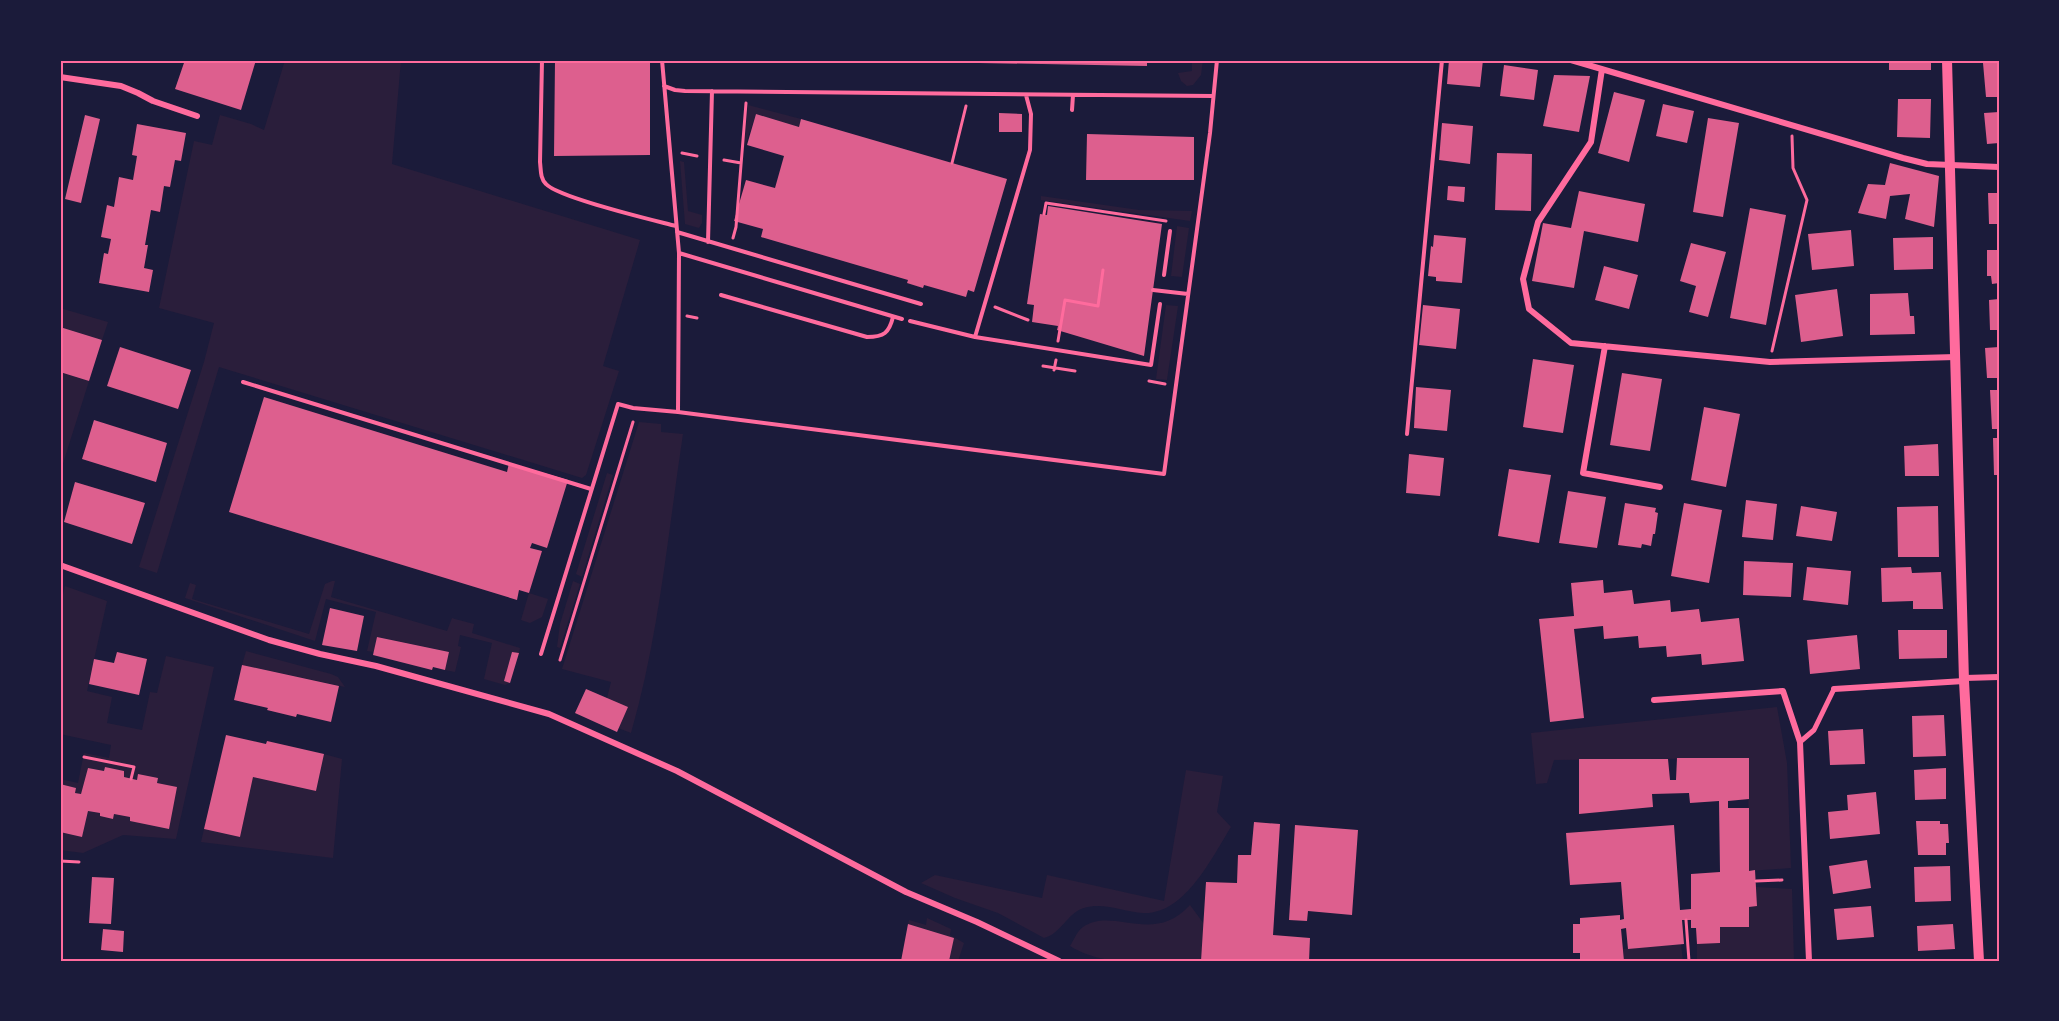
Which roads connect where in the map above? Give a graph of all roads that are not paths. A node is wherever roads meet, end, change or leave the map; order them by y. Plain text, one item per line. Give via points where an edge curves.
1 (542, 60) edge
2 (662, 60) edge
3 (1217, 60) edge
4 (1442, 60) edge
5 (1571, 60) edge
6 (1947, 60) edge
7 (1602, 69) junction
8 (60, 77) edge
9 (664, 85) junction
10 (712, 91) junction
11 (1026, 95) junction
12 (1073, 95) junction
13 (1213, 96) junction
14 (1072, 110) dead end
15 (197, 116) dead end
16 (1950, 165) junction
17 (1999, 167) edge
18 (676, 226) junction
19 (1170, 231) dead end
20 (677, 232) junction
21 (708, 242) junction
22 (679, 253) junction
23 (1164, 275) dead end
24 (1153, 290) dead end
25 (1188, 294) junction
26 (721, 295) dead end
27 (921, 304) dead end
28 (1160, 304) dead end
29 (893, 317) junction
30 (902, 319) dead end
31 (910, 321) dead end
32 (975, 337) junction
33 (1605, 346) junction
34 (1956, 357) junction
35 (243, 382) dead end
36 (678, 412) junction
37 (1407, 434) dead end
38 (1660, 487) dead end
39 (591, 489) junction
40 (60, 565) edge
41 (541, 654) dead end
42 (1999, 677) edge
43 (1964, 680) junction
44 (1834, 689) joint
45 (1654, 700) dead end
46 (1800, 742) junction
47 (1059, 961) edge
48 (1809, 961) edge
49 (1979, 961) edge

1 - 18 lane via 540,162 546,185 592,203
2 - 9 lane
3 - 13 lane
4 - 37 lane
5 - 7 street
6 - 16 street
7 - 16 street via 1860,147 1927,164
7 - 33 street via 1591,142 1538,222 1523,279 1529,309 1572,343
8 - 15 street via 121,86
9 - 10 lane via 675,90
9 - 18 lane
10 - 11 lane
10 - 21 lane
11 - 12 lane
11 - 32 lane via 1031,114 1030,150
12 - 13 lane
12 - 14 lane
13 - 25 lane
16 - 17 street
16 - 34 street
18 - 20 lane
19 - 23 lane
20 - 21 lane
20 - 22 lane
21 - 27 lane
22 - 29 lane
22 - 36 lane
24 - 25 lane
25 - 36 lane via 1164,474
26 - 29 lane via 867,337 883,336
28 - 32 lane via 1151,365
29 - 30 lane
31 - 32 lane
33 - 34 street via 1770,362
33 - 38 street via 1583,472
34 - 43 street
35 - 39 lane
36 - 39 lane via 618,404
39 - 41 lane
40 - 47 street via 269,640 549,714 677,771 906,892
42 - 43 street
43 - 44 street
43 - 49 street
44 - 46 street via 1814,730
45 - 46 street via 1783,691
46 - 48 street

